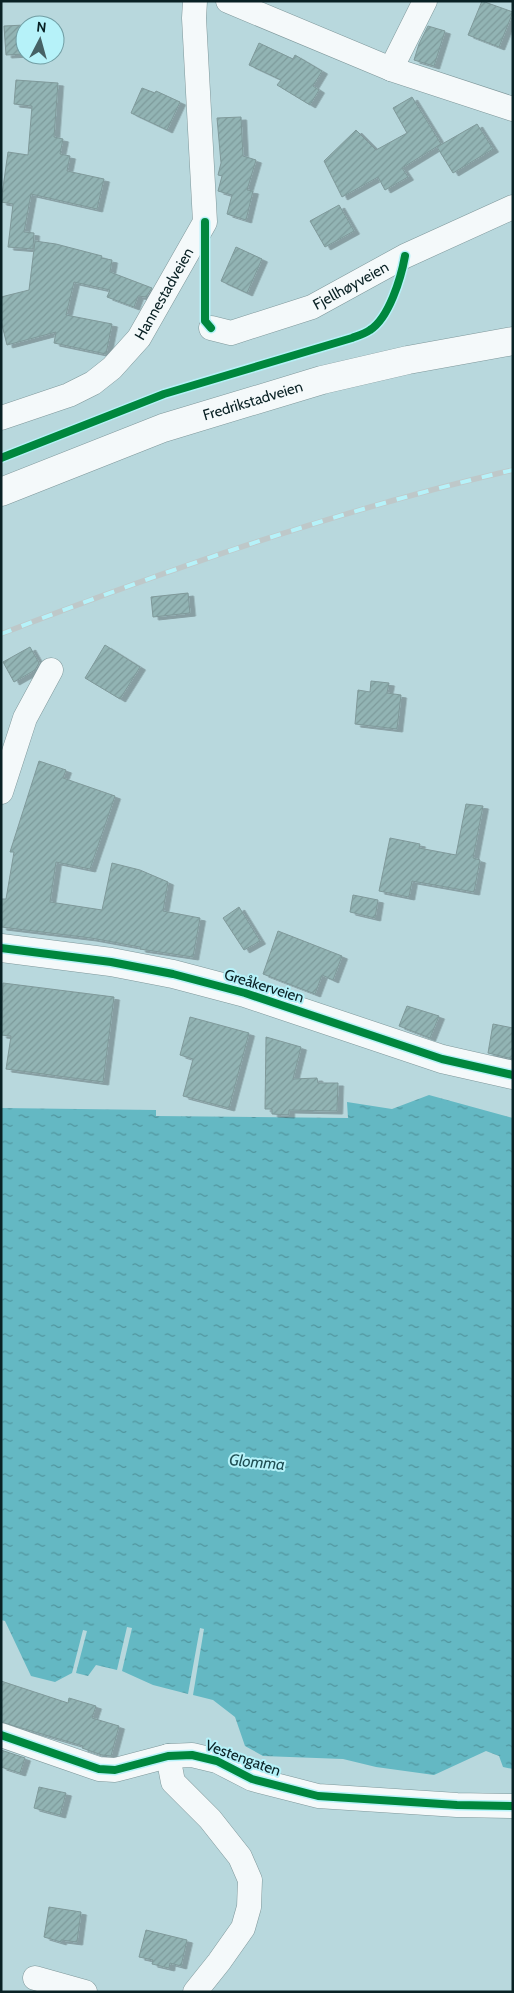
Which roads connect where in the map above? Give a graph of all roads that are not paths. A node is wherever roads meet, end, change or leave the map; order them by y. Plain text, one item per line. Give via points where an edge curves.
1 (195, 1) edge
2 (228, 1) edge
3 (425, 1) edge
4 (391, 69) junction
5 (513, 109) edge
6 (513, 207) edge
7 (211, 328) dead end
8 (513, 341) edge
9 (1, 418) edge
10 (1, 492) edge
11 (51, 670) dead end
12 (1, 792) edge
13 (1, 948) edge
14 (513, 1075) edge
15 (1, 1735) edge
16 (168, 1756) junction
17 (513, 1806) edge
18 (35, 1978) dead end
19 (85, 1992) edge
20 (195, 1992) edge

1 - 9 street, Hannestadveien via 205,222 138,338 112,368 93,384 69,395
2 - 4 street
3 - 4 street
4 - 5 street
6 - 7 street, Fjellhøyveien via 405,256 312,307 231,333
8 - 10 main road, Fredrikstadveien via 322,380 163,428
11 - 12 street via 25,718
13 - 14 main road, Greåkerveien via 112,962 173,974 254,996 442,1059
15 - 16 street, Vestengaten via 99,1769 115,1770
16 - 17 street, Vestengaten via 192,1755 217,1761 252,1779 318,1796
16 - 20 street via 173,1782 216,1826 240,1857 250,1880 249,1906 243,1928
18 - 19 street

